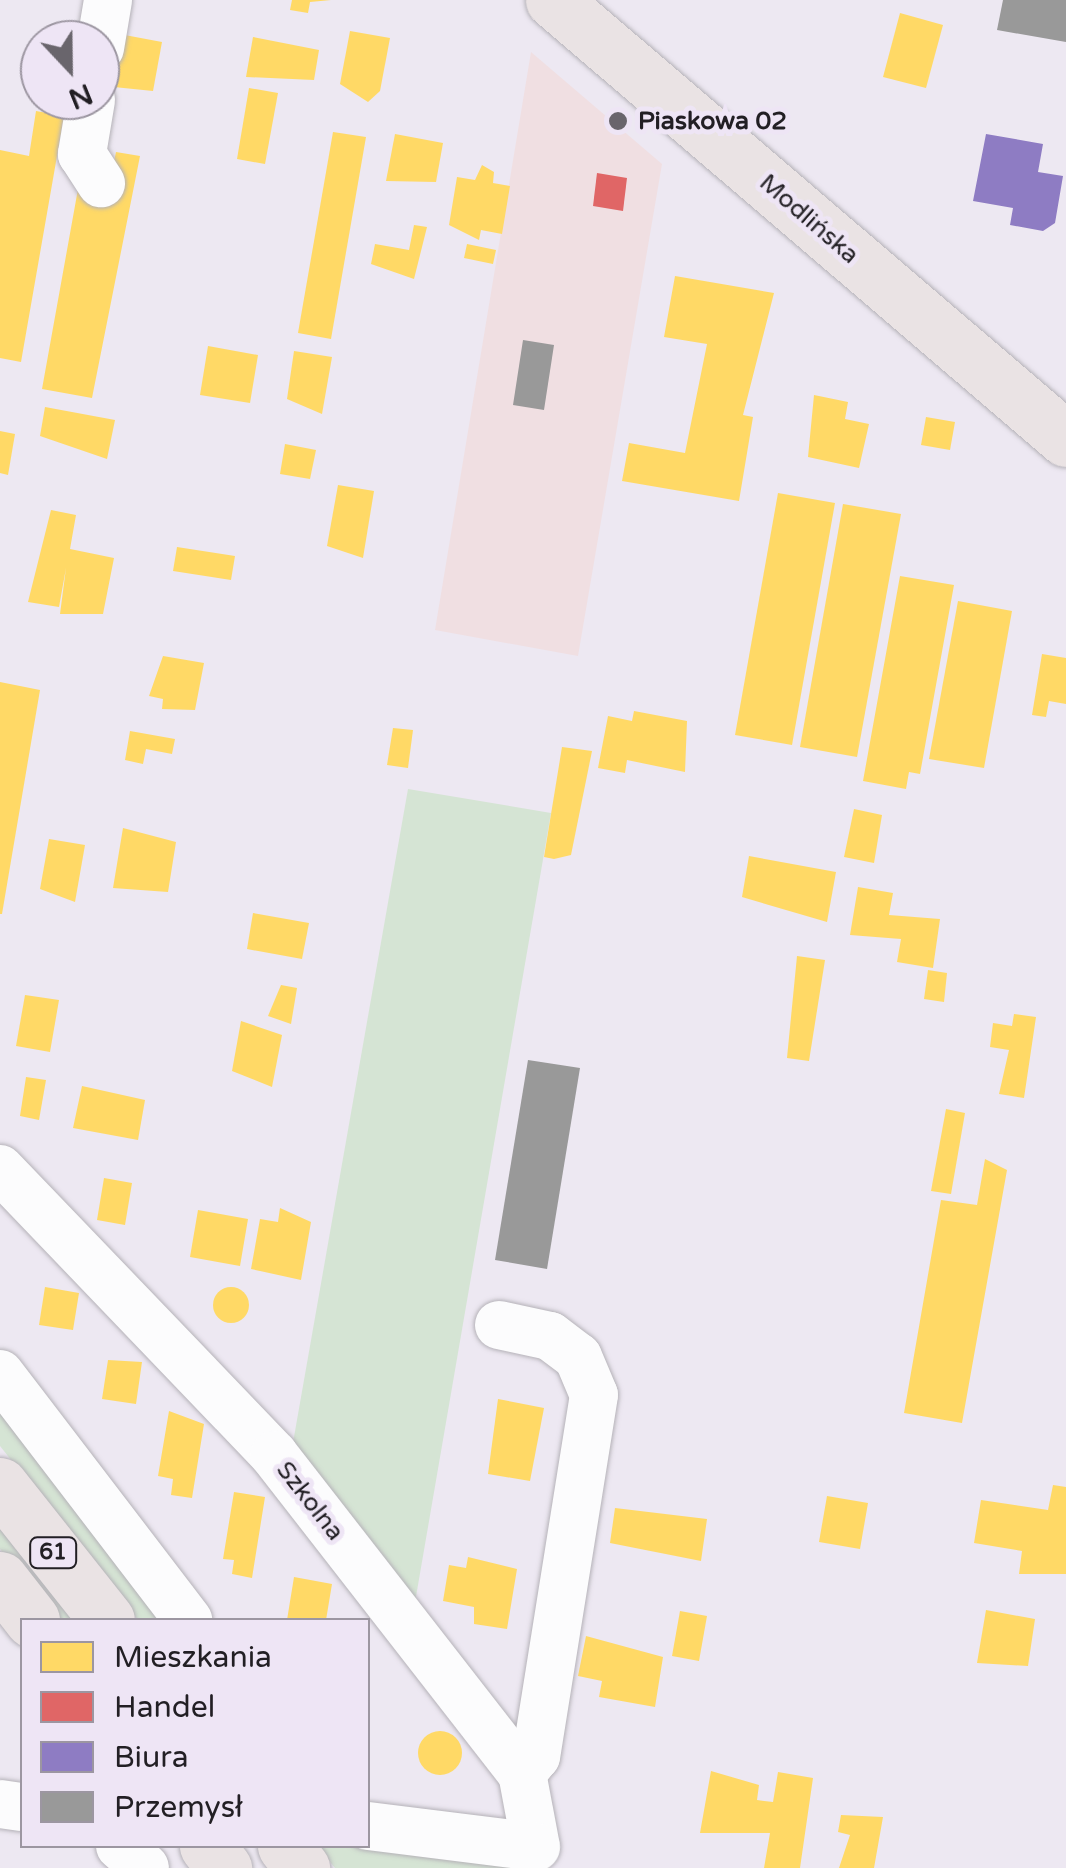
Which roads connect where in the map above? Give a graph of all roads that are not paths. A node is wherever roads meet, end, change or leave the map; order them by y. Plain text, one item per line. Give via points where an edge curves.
1 (553, 0) edge
2 (88, 120) edge
3 (101, 182) dead end
4 (1066, 439) edge
5 (0, 1169) edge
6 (498, 1325) dead end
7 (0, 1374) edge
8 (0, 1485) edge
9 (0, 1579) edge
10 (30, 1618) edge
11 (105, 1618) edge
12 (186, 1618) edge
13 (522, 1773) junction
14 (370, 1826) edge
15 (122, 1848) edge
16 (208, 1848) edge
17 (286, 1848) edge
18 (549, 1858) edge
19 (145, 1868) edge
20 (224, 1868) edge
21 (302, 1868) edge

1 - 4 main road, Modlińska
2 - 3 street via 82,154
5 - 13 street, Szkolna via 274,1455
6 - 13 street via 564,1347 594,1395 536,1756
7 - 12 street
8 - 11 main road, 61
9 - 10 main road, 61
13 - 18 street, Szkolna
14 - 18 street
15 - 19 street
16 - 20 main road
17 - 21 main road

